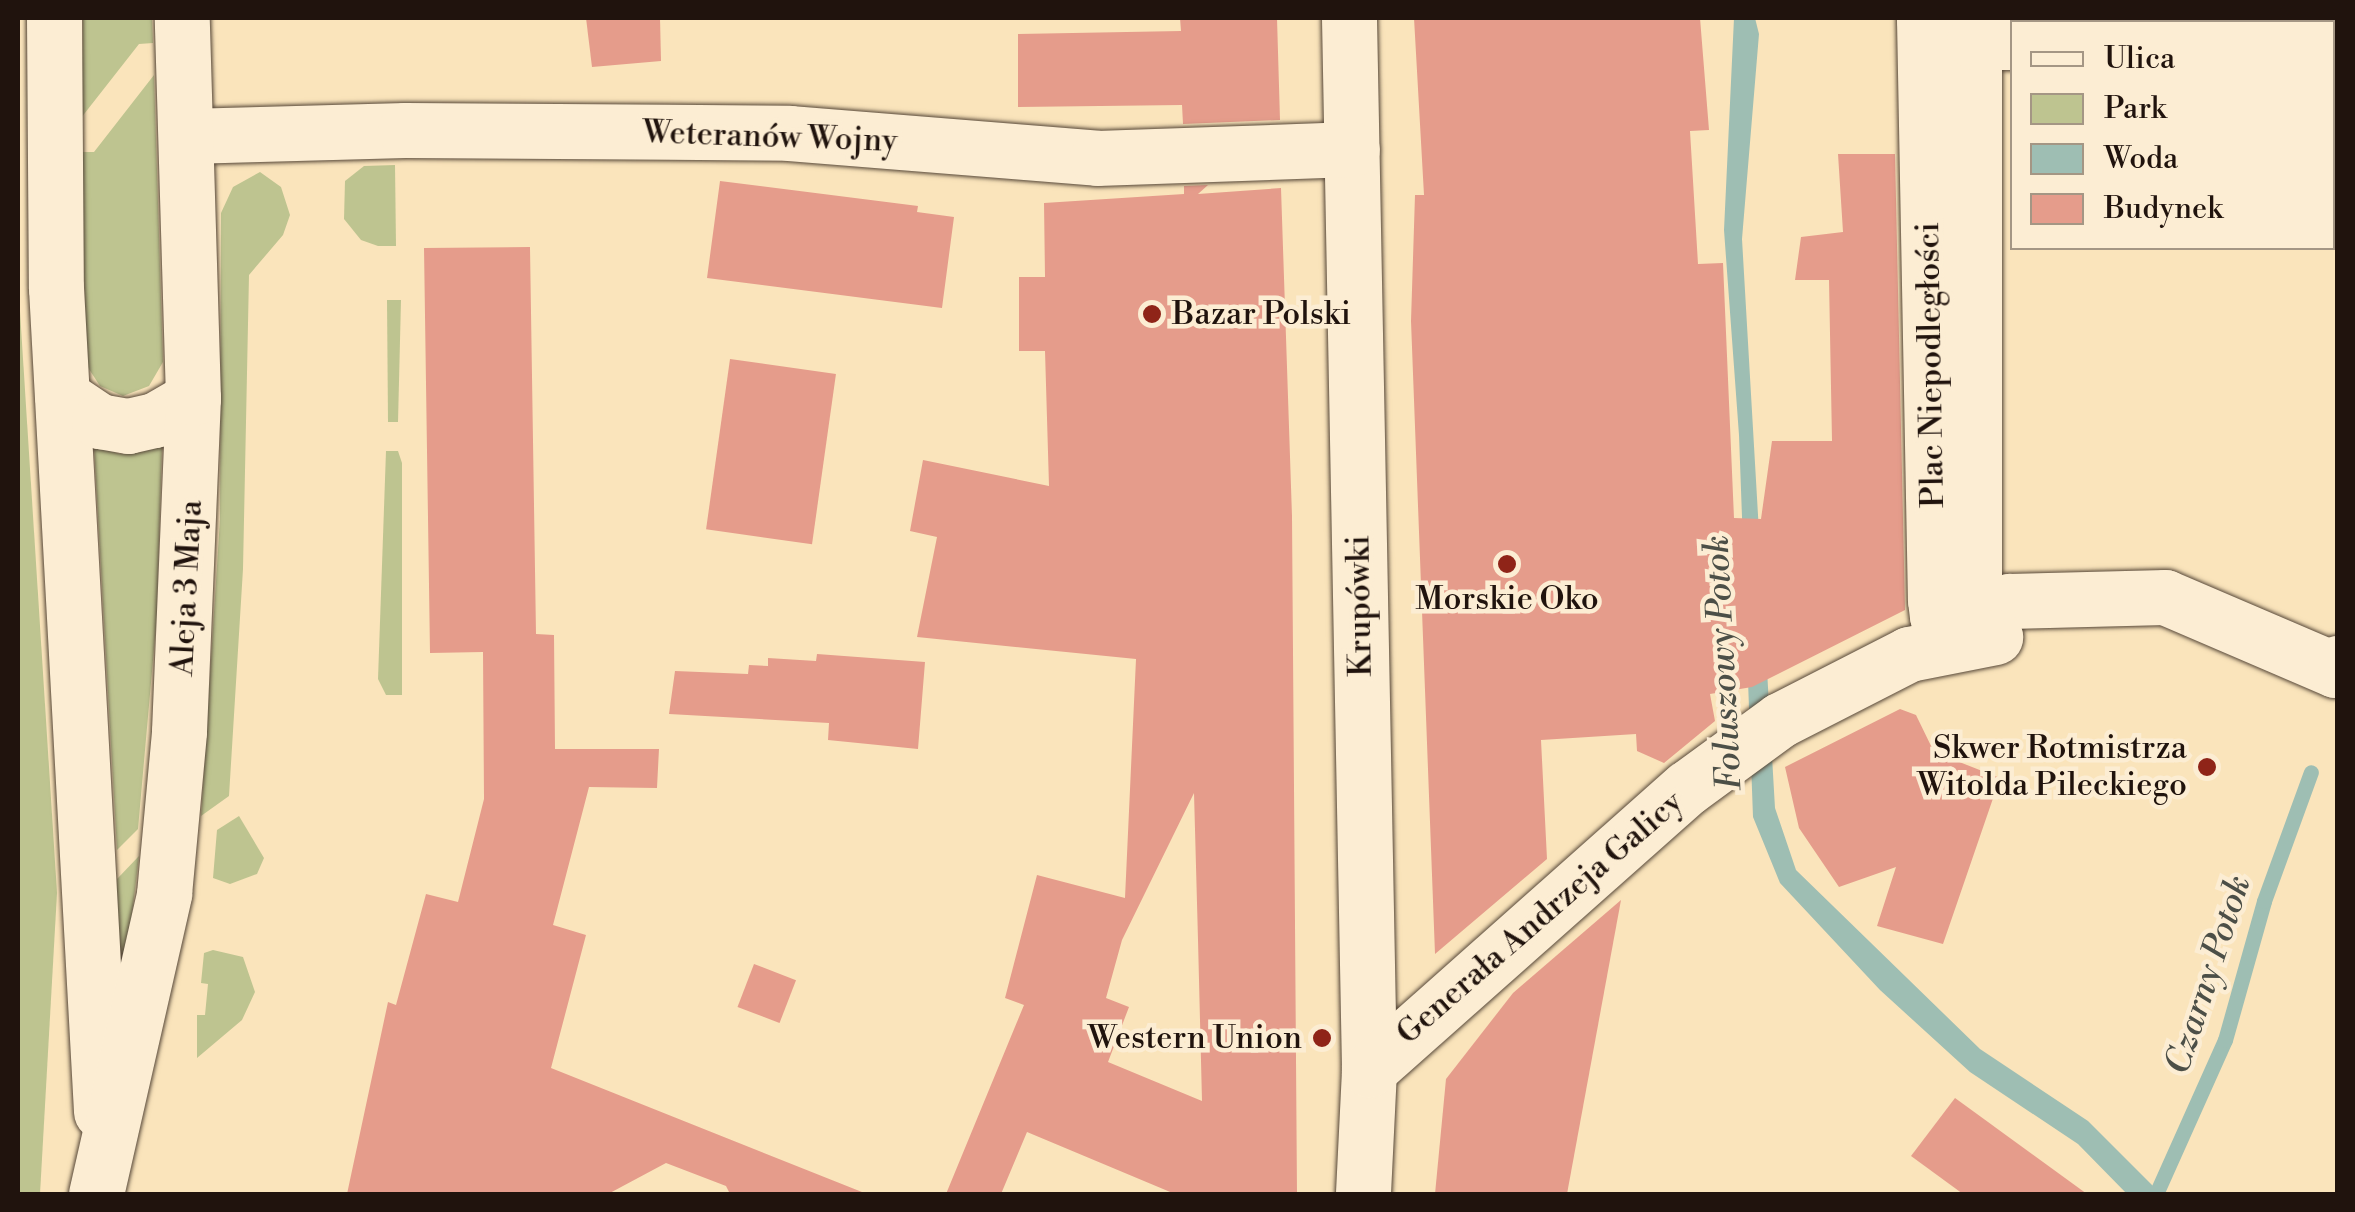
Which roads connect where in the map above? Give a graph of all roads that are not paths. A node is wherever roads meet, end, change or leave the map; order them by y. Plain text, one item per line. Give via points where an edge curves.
1 (54, 18) edge
2 (182, 18) edge
3 (1349, 18) edge
4 (2248, 18) edge
5 (2302, 18) edge
6 (2338, 18) edge
7 (2010, 42) edge
8 (187, 136) junction
9 (1352, 149) junction
10 (62, 396) junction
11 (193, 398) junction
12 (1974, 623) junction
13 (2259, 635) junction
14 (2338, 639) edge
15 (2338, 663) edge
16 (1369, 1070) junction
17 (100, 1172) edge
18 (1363, 1194) edge

1 - 10 street, Aleja 3 Maja
2 - 8 street, Aleja 3 Maja
3 - 9 street, Krupówki
4 - 12 street, Plac Niepodległości via 1924,19 1935,600 1938,616
5 - 6 street
7 - 12 street via 1974,42
8 - 9 street, Weteranów Wojny via 789,133 1097,158
8 - 11 street, Aleja 3 Maja
9 - 16 street, Krupówki
10 - 11 street via 99,420 128,426 155,420
10 - 17 street, Aleja 3 Maja
11 - 17 street, Aleja 3 Maja via 186,623 164,894
12 - 13 street, Generała Andrzeja Galicy
12 - 16 street, Generała Andrzeja Galicy via 1866,672 1731,754
13 - 14 street, Generała Andrzeja Galicy
13 - 15 street via 2335,670
16 - 18 street, Krupówki

